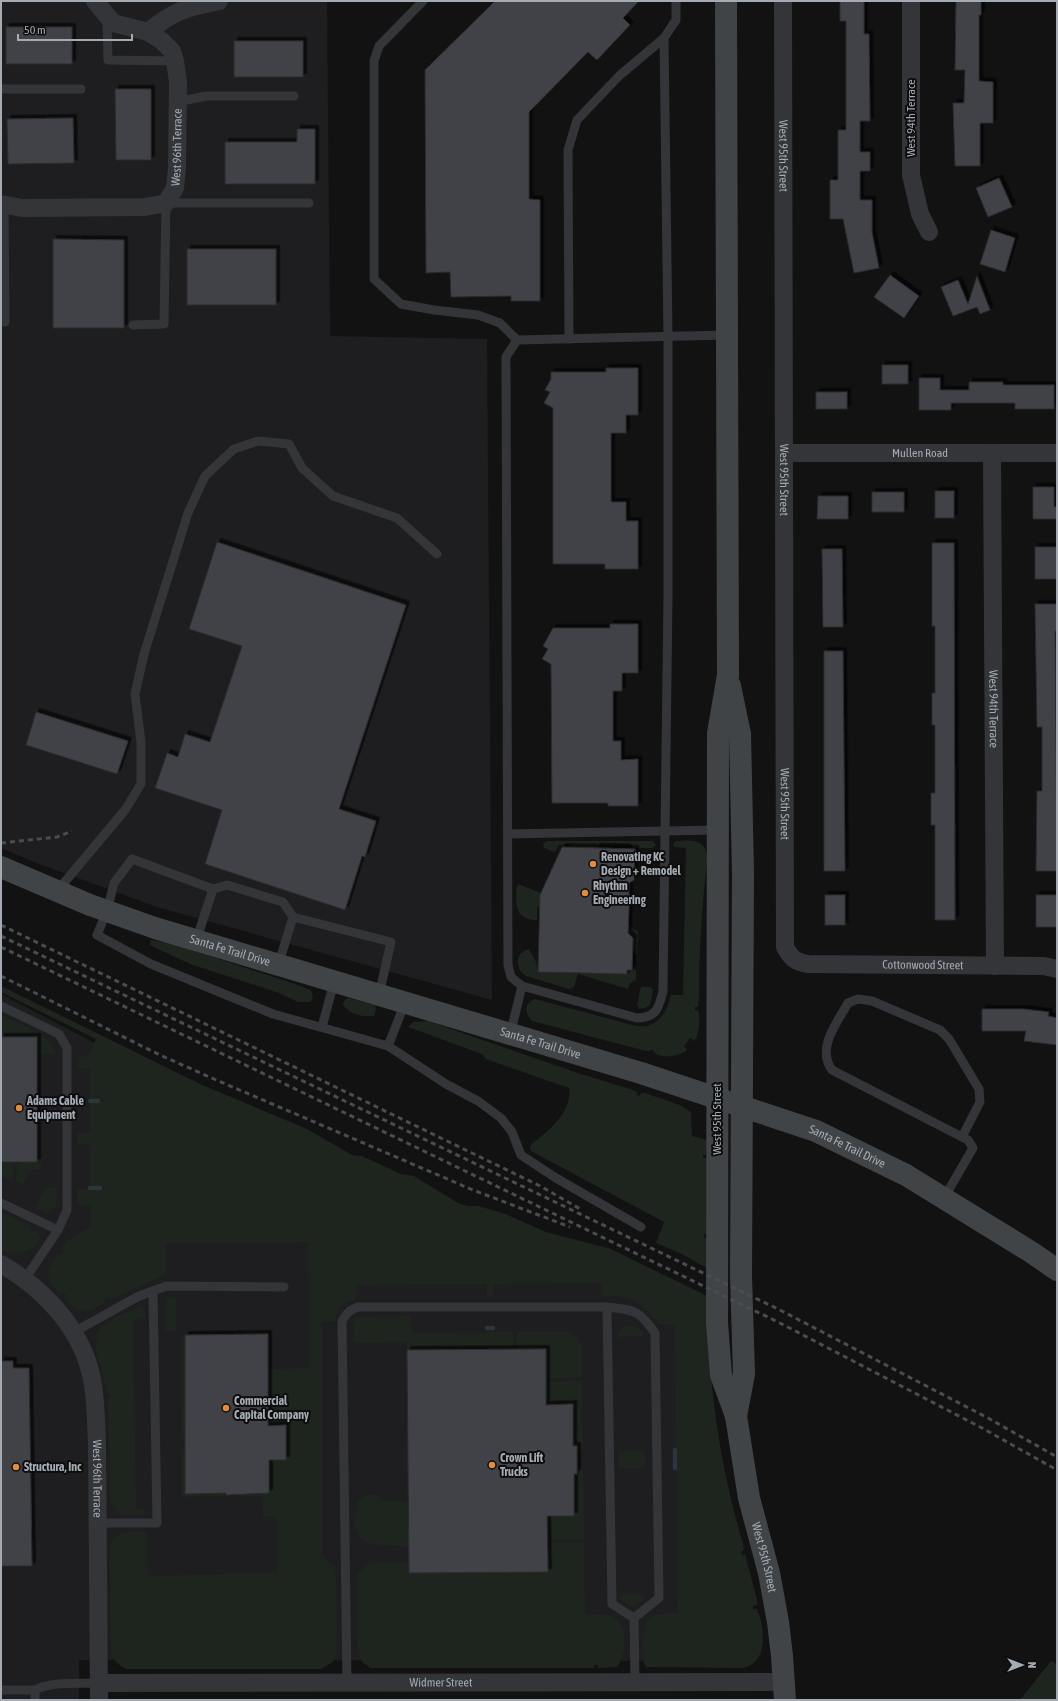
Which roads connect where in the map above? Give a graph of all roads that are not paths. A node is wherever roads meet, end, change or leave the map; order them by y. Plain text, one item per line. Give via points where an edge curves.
1 (95, 1) edge
2 (219, 1) edge
3 (423, 1) edge
4 (676, 1) edge
5 (726, 1) edge
6 (783, 1) edge
7 (911, 1) edge
8 (107, 15) junction
9 (148, 32) junction
10 (664, 38) junction
11 (175, 61) junction
12 (1, 89) edge
13 (81, 89) dead end
14 (294, 96) dead end
15 (177, 102) junction
16 (310, 202) dead end
17 (166, 203) junction
18 (2, 205) edge
19 (929, 232) dead end
20 (5, 322) dead end
21 (133, 325) dead end
22 (727, 335) junction
23 (668, 337) junction
24 (569, 339) junction
25 (517, 340) junction
26 (1057, 452) edge
27 (992, 453) junction
28 (784, 454) junction
29 (437, 554) dead end
30 (728, 675) junction
31 (716, 830) junction
32 (665, 832) junction
33 (508, 834) junction
34 (1, 866) edge
35 (213, 889) junction
36 (57, 892) junction
37 (107, 911) junction
38 (293, 916) junction
39 (196, 941) junction
40 (791, 957) joint
41 (278, 966) junction
42 (995, 966) junction
43 (1057, 969) edge
44 (334, 982) junction
45 (522, 986) junction
46 (379, 995) junction
47 (406, 1002) junction
48 (1, 1006) edge
49 (322, 1027) junction
50 (510, 1035) junction
51 (388, 1046) junction
52 (718, 1099) junction
53 (742, 1108) junction
54 (962, 1137) junction
55 (944, 1198) junction
56 (1, 1203) edge
57 (641, 1227) dead end
58 (58, 1230) junction
59 (1, 1264) edge
60 (1057, 1270) edge
61 (25, 1279) junction
62 (284, 1287) dead end
63 (153, 1291) junction
64 (607, 1307) junction
65 (74, 1332) junction
66 (736, 1416) junction
67 (97, 1523) junction
68 (634, 1618) junction
69 (635, 1681) junction
70 (347, 1683) junction
71 (1, 1690) edge
72 (35, 1690) junction
73 (784, 1691) edge
74 (99, 1692) edge
75 (35, 1700) edge

1 - 8 street, West 96th Terrace
2 - 9 street via 182,9 166,17
3 - 25 lane via 378,46 374,61 374,279 401,304 478,315 500,323
4 - 10 lane via 676,20
5 - 22 main road, West 95th Street
6 - 28 street, West 95th Street
7 - 19 street, West 94th Terrace via 911,175 920,214
8 - 9 street, West 96th Terrace via 114,23
8 - 11 lane via 108,60
9 - 11 street, West 96th Terrace via 172,51
10 - 23 lane
10 - 24 lane via 619,76 577,120 568,150
11 - 15 street, West 96th Terrace
12 - 13 lane
14 - 15 lane via 206,96
15 - 17 street, West 96th Terrace via 175,188
16 - 17 lane
17 - 18 street, West 96th Terrace via 146,208 22,208
17 - 21 lane via 164,324
18 - 20 lane
22 - 23 lane
22 - 30 main road, West 95th Street
23 - 24 lane
23 - 32 lane
24 - 25 lane
25 - 33 lane via 506,357
26 - 27 street, Mullen Road
27 - 28 street, Mullen Road
27 - 42 street, West 94th Terrace
28 - 40 street, West 95th Street via 784,931 785,947
29 - 36 lane via 396,518 333,496 302,468 289,444 258,441 234,449 205,476 188,513 144,654 134,694 141,742 141,784 125,810
30 - 31 main road, West 95th Street via 718,733
30 - 53 main road, West 95th Street via 740,734 743,873
31 - 32 lane
31 - 52 main road, West 95th Street
32 - 33 lane
32 - 45 lane via 663,991 657,1009 652,1015 637,1018
33 - 45 lane via 508,965 511,977
34 - 36 main road, Santa Fe Trail Drive
35 - 37 lane via 132,859 114,883
35 - 38 lane via 228,885 283,902
35 - 39 lane
36 - 37 main road, Santa Fe Trail Drive
37 - 39 main road, Santa Fe Trail Drive
37 - 49 lane via 98,935 150,964 273,1014
38 - 41 lane
38 - 46 lane via 391,942
39 - 41 main road, Santa Fe Trail Drive
40 - 42 street, Cottonwood Street via 797,962 808,964
41 - 44 main road, Santa Fe Trail Drive
42 - 43 street, Cottonwood Street via 1044,966
44 - 46 main road, Santa Fe Trail Drive
44 - 49 lane
45 - 50 lane
46 - 47 main road, Santa Fe Trail Drive
47 - 50 main road, Santa Fe Trail Drive
47 - 51 lane
48 - 58 lane via 59,1034 67,1048 67,1210
49 - 51 lane
50 - 52 main road, Santa Fe Trail Drive via 641,1073
51 - 57 lane via 501,1118 512,1132 521,1155
52 - 53 main road, Santa Fe Trail Drive
52 - 66 main road, West 95th Street via 717,1323 721,1375
53 - 55 main road, Santa Fe Trail Drive via 762,1112 816,1131 889,1166
53 - 66 main road, West 95th Street via 741,1276 744,1374
54 - 54 lane via 832,1070 827,1063 828,1038 848,1003 858,999 872,1001 940,1030 949,1039 979,1089 980,1102
54 - 55 lane via 968,1140 973,1148
55 - 60 main road, Santa Fe Trail Drive
56 - 58 lane
58 - 61 lane
59 - 61 street, West 96th Terrace
61 - 65 street, West 96th Terrace via 48,1300
62 - 63 lane via 166,1286
63 - 65 lane via 137,1297
63 - 67 lane via 157,1522
64 - 68 lane via 612,1604
64 - 68 lane via 628,1309 643,1317 655,1333 658,1598
64 - 70 lane via 358,1307 346,1313 342,1321
65 - 67 street, West 96th Terrace via 90,1371 94,1391
66 - 73 main road, West 95th Street via 749,1498 769,1573 778,1622
67 - 74 street, West 96th Terrace
68 - 69 lane
69 - 70 street, Widmer Street
69 - 73 street, Widmer Street
70 - 74 street, Widmer Street
71 - 72 lane
72 - 74 lane via 51,1685
72 - 75 lane

